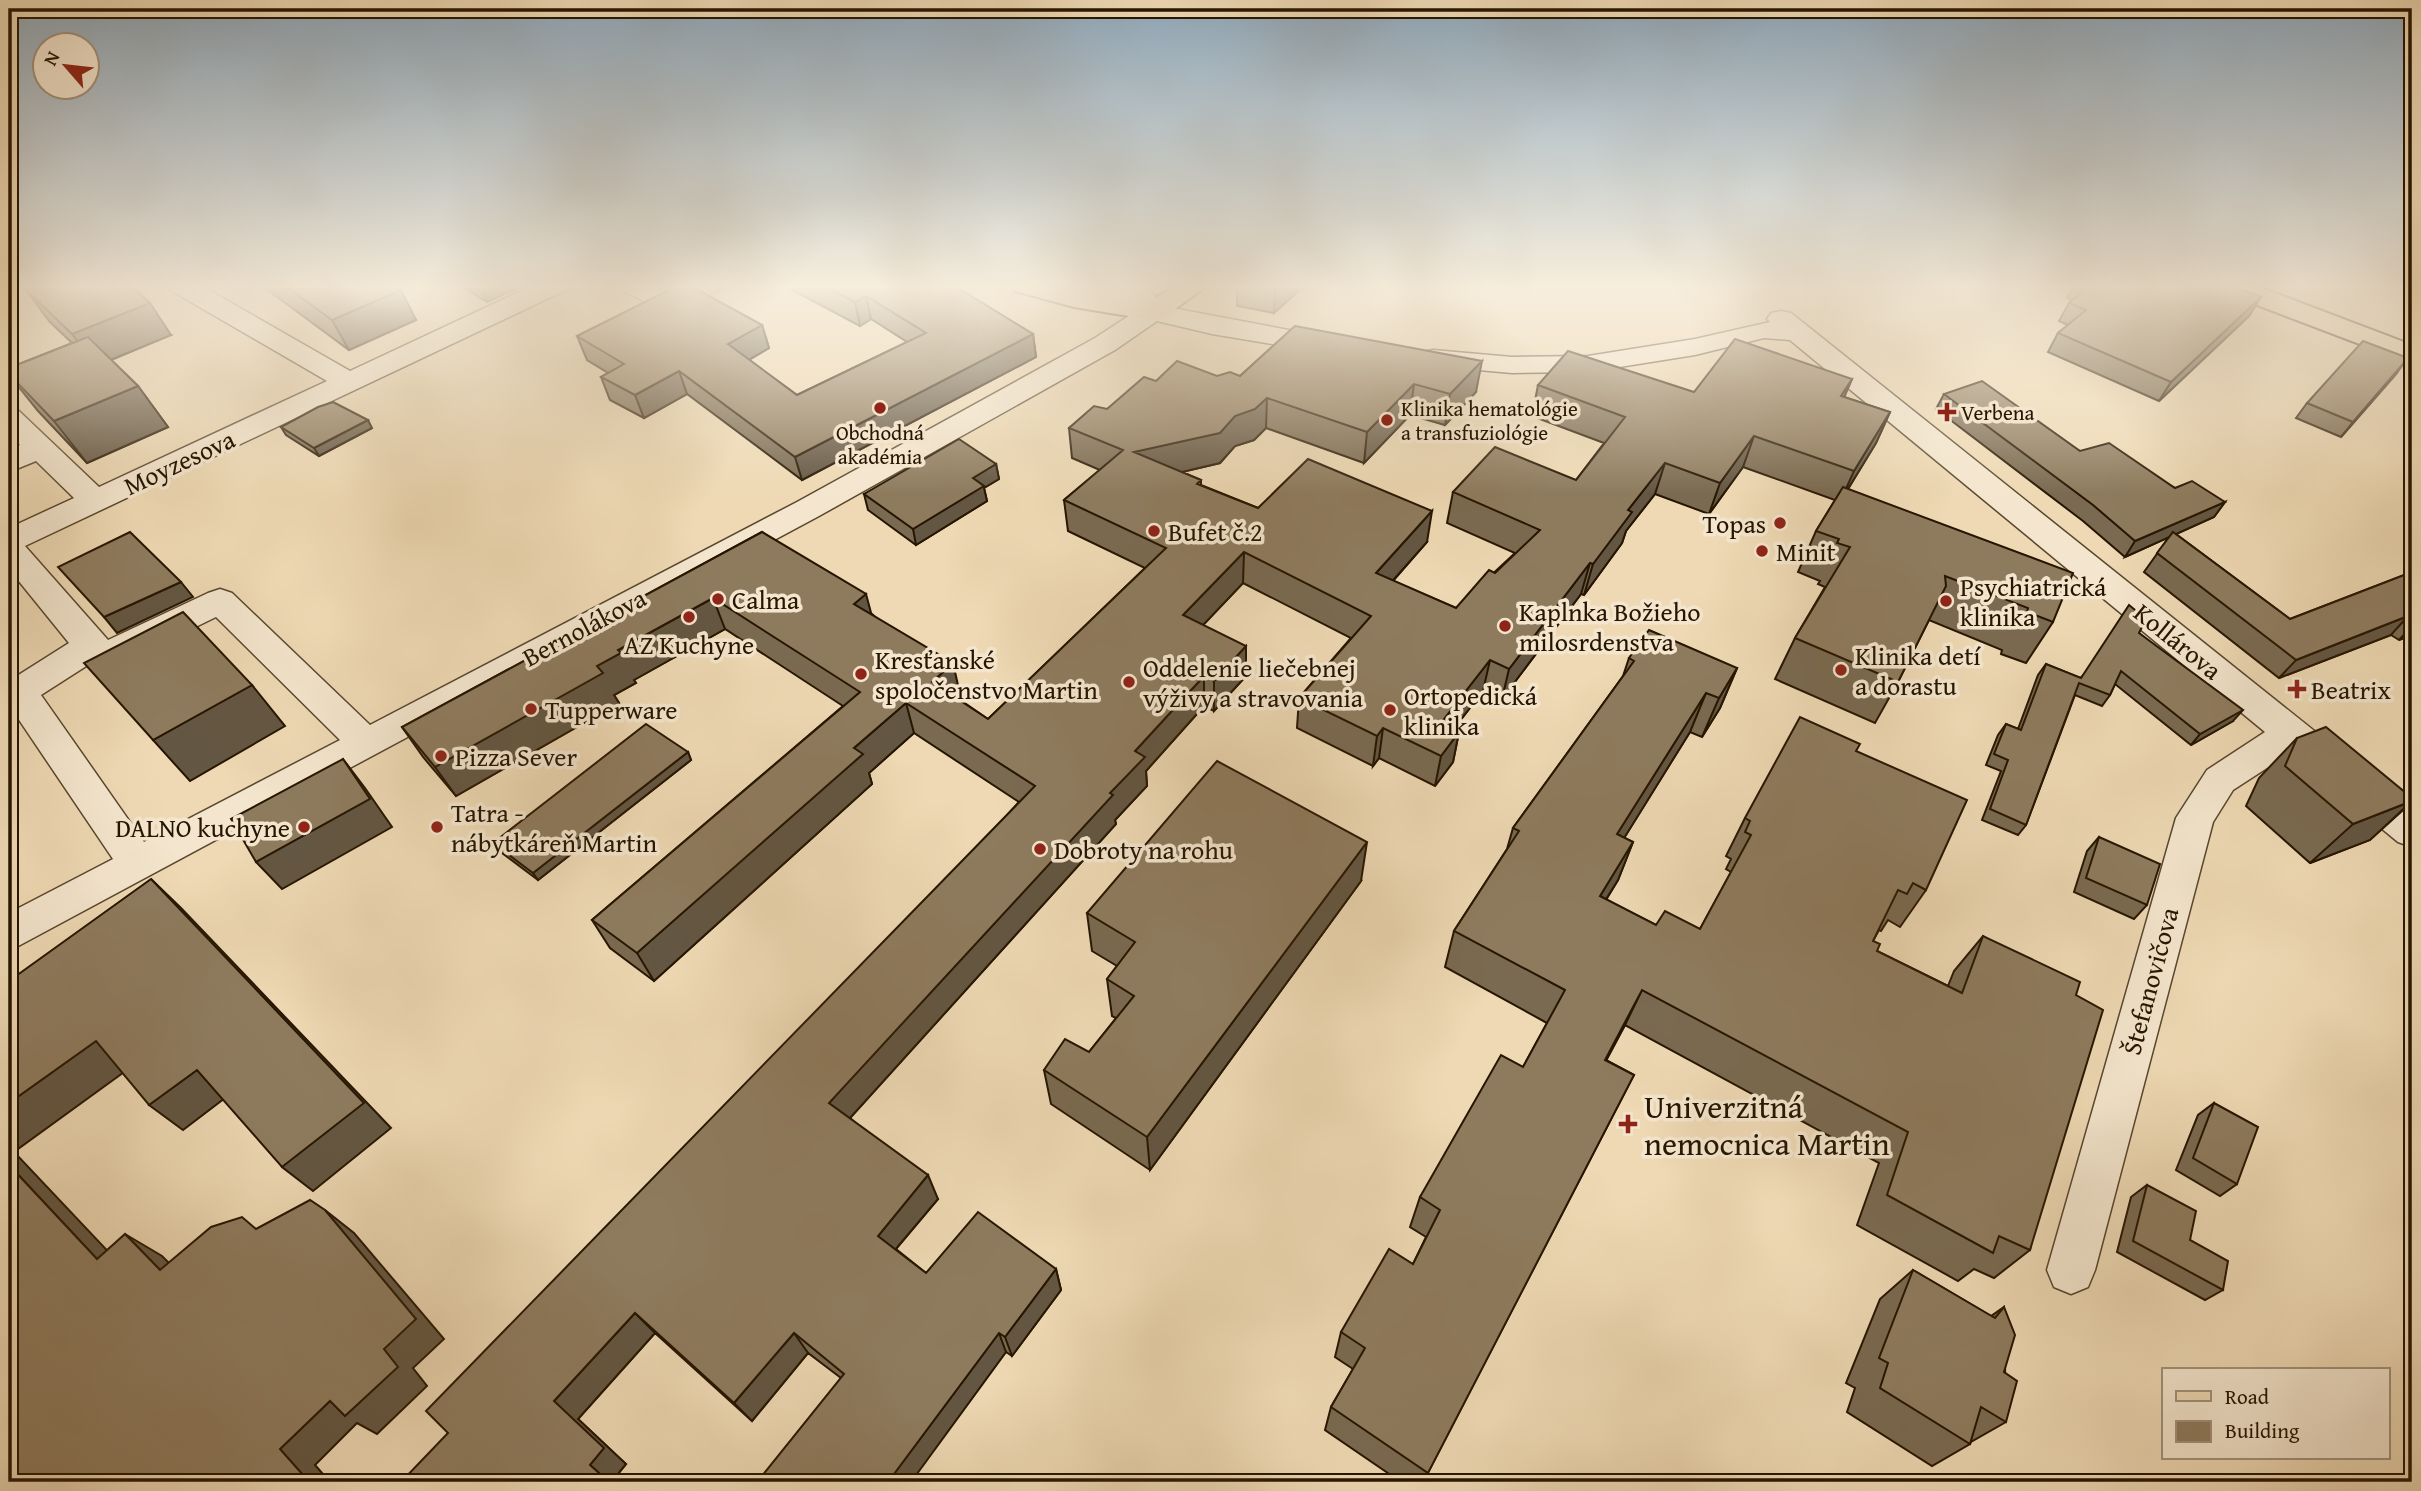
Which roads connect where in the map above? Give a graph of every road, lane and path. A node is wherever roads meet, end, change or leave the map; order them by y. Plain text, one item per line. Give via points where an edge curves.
1 (302, 355) edge
2 (407, 355) edge
3 (1086, 355) edge
4 (1411, 355) edge
5 (1647, 355) edge
6 (1825, 355) edge
7 (349, 382) junction
8 (9, 417) edge
9 (1920, 429) joint
10 (41, 447) junction
11 (9, 461) edge
12 (95, 501) junction
13 (9, 541) edge
14 (9, 548) edge
15 (91, 646) junction
16 (2291, 734) junction
17 (365, 742) junction
18 (2412, 831) edge
19 (137, 863) junction
20 (9, 933) edge
21 (2071, 1270) dead end

1 - 7 street
2 - 7 street, Moyzesova
3 - 17 street, Bernolákova via 820,503
4 - 5 street, Kollárova via 1512,365 1588,364
6 - 9 street, Kollárova
7 - 12 street, Moyzesova
8 - 10 street
9 - 16 street, Kollárova
10 - 11 street
10 - 12 street
12 - 13 street, Moyzesova
14 - 15 street
15 - 17 street via 106,656 220,601
15 - 19 street via 19,692
16 - 18 street, Kollárova
16 - 21 street, Štefanovičova via 2220,780 2195,818
17 - 19 street, Bernolákova
19 - 20 street, Bernolákova

